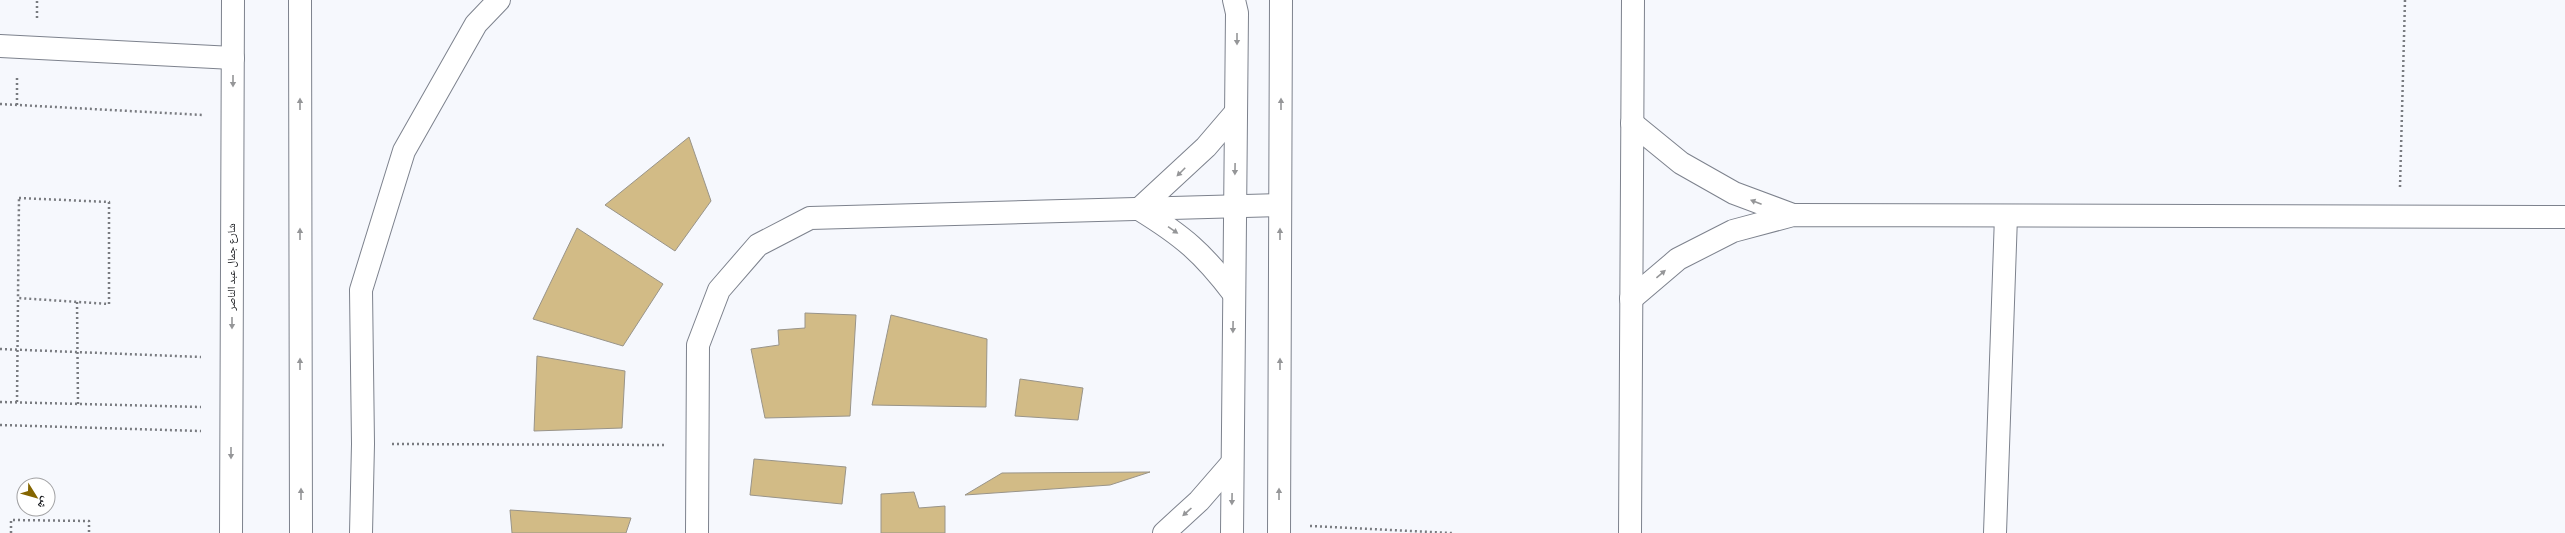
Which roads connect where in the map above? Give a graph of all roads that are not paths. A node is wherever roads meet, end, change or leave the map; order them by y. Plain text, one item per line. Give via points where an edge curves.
1 (233, 0) edge
2 (300, 0) edge
3 (499, 0) edge
4 (1234, 0) edge
5 (1281, 0) edge
6 (1633, 0) edge
7 (0, 46) edge
8 (233, 58) junction
9 (1236, 112) junction
10 (1632, 123) junction
11 (1280, 205) junction
12 (1235, 206) junction
13 (1139, 209) junction
14 (1793, 215) junction
15 (2006, 216) junction
16 (2565, 217) edge
17 (1234, 294) junction
18 (1631, 299) junction
19 (1232, 463) junction
20 (1279, 529) edge
21 (231, 533) edge
22 (301, 533) edge
23 (361, 533) edge
24 (697, 533) edge
25 (1164, 533) edge
26 (1232, 533) edge
27 (1630, 533) edge
28 (1994, 533) edge

1 - 8 street, شارع جمال عبد الناصر
22 -> 2 street
3 - 23 street via 476,24 404,151 361,290
4 -> 9 street via 1237,13
11 -> 5 street
6 - 10 street
7 - 8 street
8 -> 21 street, شارع جمال عبد الناصر
9 -> 12 street
9 -> 13 street via 1206,147
14 -> 10 street via 1734,193 1680,162
10 - 18 street
11 - 12 street
20 -> 11 street
12 - 13 street
12 - 17 street
13 -> 17 street via 1176,231 1202,255
13 - 24 street via 810,218 758,245 719,290 698,345
14 - 15 street
18 -> 14 street via 1678,259 1726,234
15 - 16 street
15 - 28 street
17 -> 19 street
18 - 27 street
19 -> 25 street via 1199,501
19 -> 26 street

